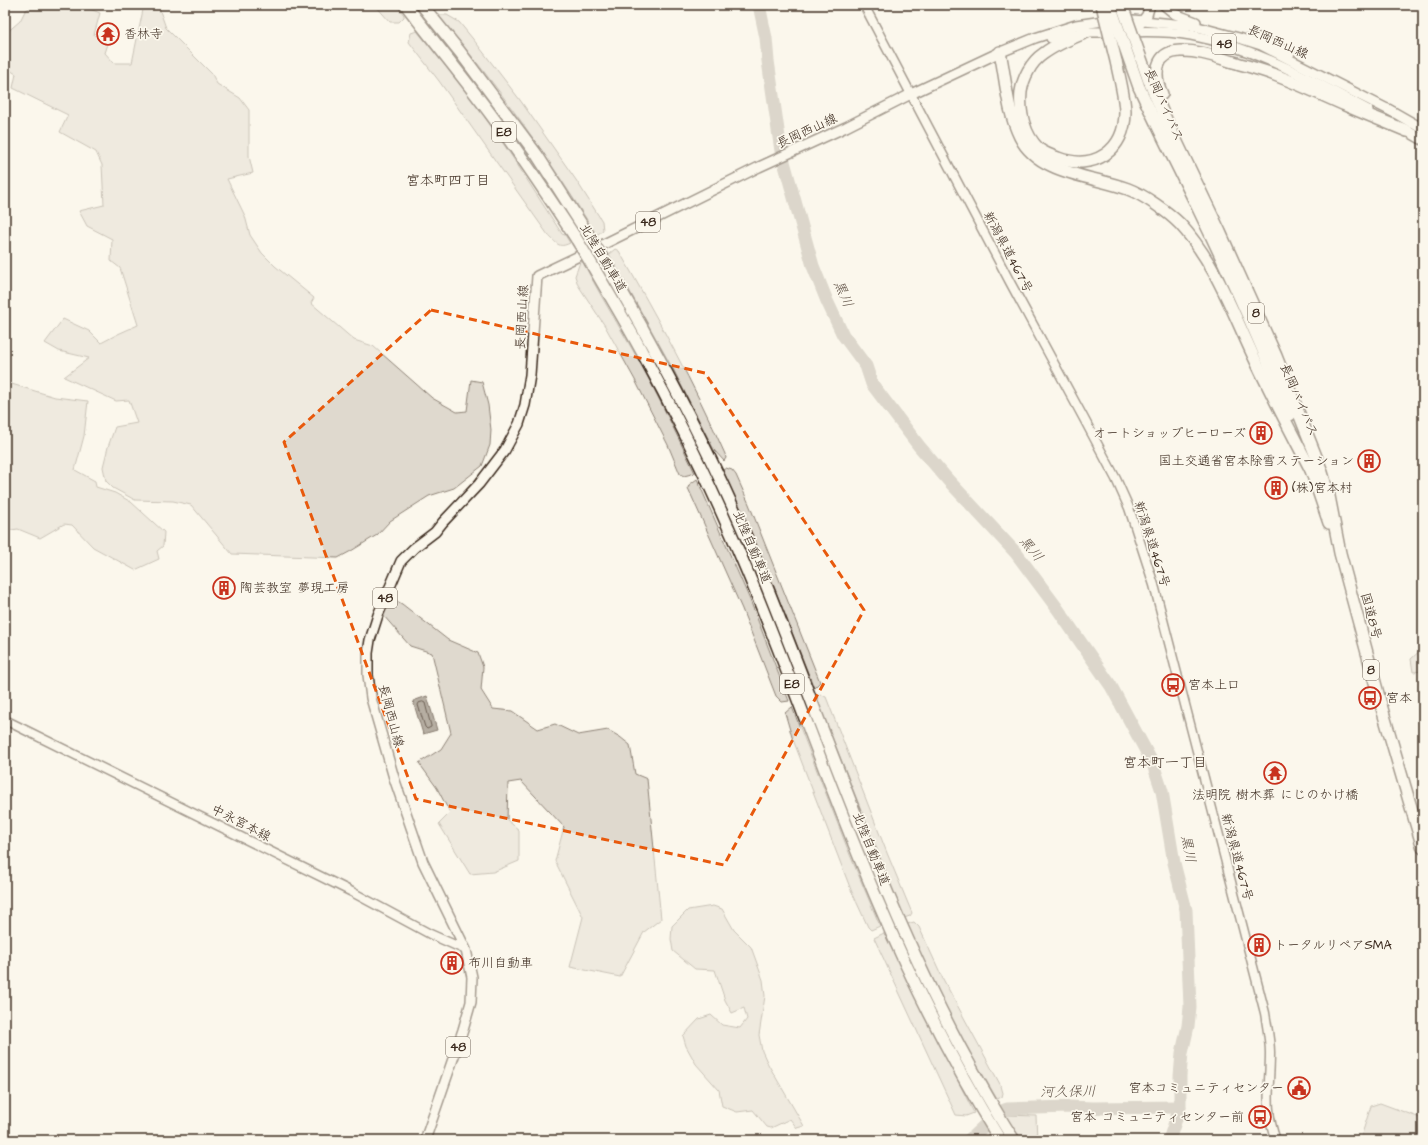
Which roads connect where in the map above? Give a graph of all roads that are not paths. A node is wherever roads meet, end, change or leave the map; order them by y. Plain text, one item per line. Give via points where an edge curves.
1 (422, 5) edge
2 (864, 5) edge
3 (1102, 5) edge
4 (1110, 5) edge
5 (1122, 5) edge
6 (1150, 5) edge
7 (1164, 5) edge
8 (407, 7) edge
9 (1143, 21) junction
10 (1087, 32) junction
11 (1121, 32) junction
12 (1003, 51) junction
13 (1144, 84) junction
14 (911, 94) junction
15 (1394, 112) junction
16 (1423, 129) edge
17 (1407, 131) junction
18 (1423, 140) edge
19 (1268, 342) junction
20 (1313, 474) junction
21 (1340, 553) junction
22 (5, 720) edge
23 (1423, 848) edge
24 (466, 950) junction
25 (986, 1108) junction
26 (424, 1140) edge
27 (1000, 1140) edge
28 (1014, 1140) edge
29 (1276, 1140) edge

1 - 25 highway, 北陸自動車道 / E8, bridge via 537,155 603,259 664,367 725,490 764,580 904,932
2 - 14 main road, 新潟県道467号
3 - 10 highway, bridge via 1116,61 1125,113 1115,146 1101,158 1082,163 1067,161 1039,148 1026,129 1021,112 1021,94 1025,78 1033,63 1042,54
4 - 13 highway, 長岡バイパス / 8, bridge
5 - 13 highway, 長岡バイパス / 8, bridge
6 - 9 main road
7 - 15 main road, 48 via 1183,18 1238,31 1273,44
8 - 25 highway, 北陸自動車道 / E8, bridge via 501,128 548,195 592,263 653,372 716,499 878,903 927,1011
9 - 11 main road
9 - 12 main road, 長岡西山線 / 48 via 1103,21 1076,25
9 - 15 main road, 長岡西山線 / 48 via 1194,26 1261,45
10 - 11 main road, 48
10 - 12 main road, 48 via 1040,40
11 - 17 main road, 48 via 1152,31 1191,35 1248,51 1331,90
12 - 14 main road, 長岡西山線 / 48
12 - 20 highway via 1008,99 1014,122 1020,138 1033,154 1050,166 1130,189 1166,211 1180,224 1200,250 1226,295 1265,380
13 - 19 highway, 長岡バイパス / 8 via 1162,111 1220,232
13 - 20 highway, 長岡バイパス / 8 via 1152,116 1250,322
14 - 24 main road, 長岡西山線 / 48 via 537,276 529,388 513,436 492,468 468,496 435,532 401,561 378,615 368,653 369,686 375,715 422,862
14 - 29 main road, 新潟県道467号 via 1116,479 1131,515 1154,584 1265,1013 1270,1052 1268,1111
15 - 16 main road, 48
17 - 18 main road, 48
17 - 19 highway via 1274,75 1204,54 1180,51 1166,55 1159,62 1156,72 1160,90 1223,221 1258,306
19 - 21 highway, 長岡バイパス / 8 via 1292,394 1321,469
20 - 21 highway, 長岡バイパス / 8
21 - 23 highway, 国道8号 / 8 via 1393,750
22 - 24 main road, 中永宮本線
24 - 26 main road, 長岡西山線 / 48 via 472,977 470,1002 463,1030
25 - 27 highway, 北陸自動車道 / E8
25 - 28 highway, 北陸自動車道 / E8

